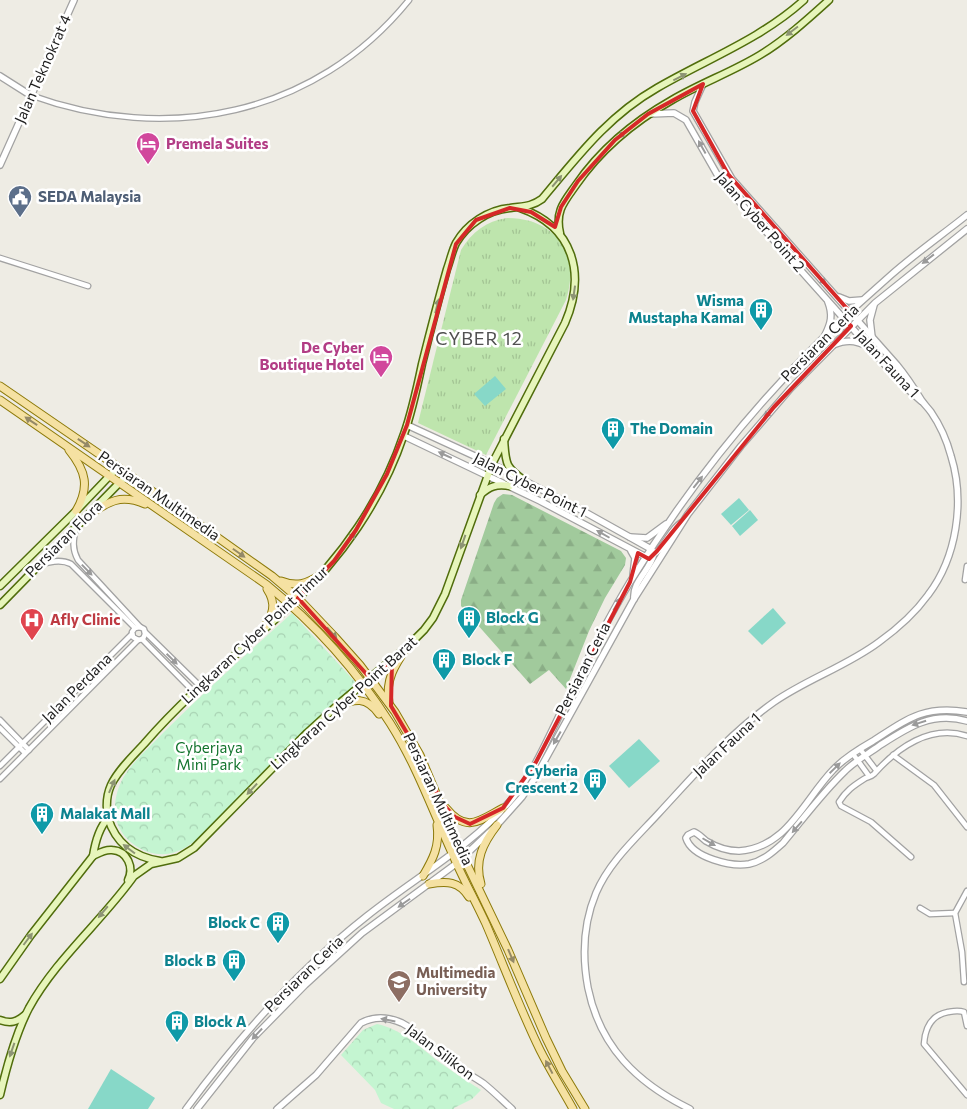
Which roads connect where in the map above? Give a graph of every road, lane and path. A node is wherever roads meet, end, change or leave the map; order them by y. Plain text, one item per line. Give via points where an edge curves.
1 (74, 0) edge
2 (408, 0) edge
3 (804, 0) edge
4 (829, 0) edge
5 (0, 76) edge
6 (703, 84) junction
7 (30, 95) junction
8 (648, 114) junction
9 (0, 165) edge
10 (519, 208) junction
11 (967, 215) edge
12 (967, 229) edge
13 (561, 237) junction
14 (0, 258) edge
15 (88, 286) dead end
16 (836, 295) junction
17 (826, 298) junction
18 (865, 298) junction
19 (875, 303) junction
20 (850, 312) junction
21 (844, 319) junction
22 (857, 320) junction
23 (851, 326) junction
24 (873, 338) junction
25 (823, 340) junction
26 (832, 346) junction
27 (871, 348) junction
28 (0, 386) edge
29 (0, 400) edge
30 (922, 402) junction
31 (407, 425) junction
32 (404, 436) junction
33 (504, 438) junction
34 (63, 443) junction
35 (492, 464) junction
36 (118, 467) junction
37 (128, 474) junction
38 (487, 474) junction
39 (110, 475) junction
40 (525, 481) junction
41 (119, 483) junction
42 (510, 486) junction
43 (479, 496) junction
44 (76, 511) junction
45 (164, 513) junction
46 (89, 515) junction
47 (669, 521) junction
48 (683, 522) junction
49 (77, 527) junction
50 (628, 537) junction
51 (628, 548) junction
52 (652, 552) junction
53 (646, 557) junction
54 (38, 566) junction
55 (967, 566) edge
56 (320, 575) junction
57 (272, 576) junction
58 (965, 580) dead end
59 (263, 582) junction
60 (630, 582) junction
61 (0, 586) edge
62 (298, 598) junction
63 (634, 599) junction
64 (0, 604) edge
65 (291, 605) junction
66 (138, 628) junction
67 (263, 629) junction
68 (145, 632) junction
69 (132, 634) junction
70 (140, 640) junction
71 (407, 647) junction
72 (92, 674) junction
73 (370, 678) junction
74 (98, 680) junction
75 (363, 684) junction
76 (200, 686) junction
77 (78, 687) junction
78 (194, 692) junction
79 (85, 693) junction
80 (337, 706) junction
81 (391, 706) junction
82 (55, 711) junction
83 (967, 712) edge
84 (61, 717) junction
85 (0, 720) edge
86 (967, 721) edge
87 (0, 728) edge
88 (967, 736) edge
89 (21, 745) junction
90 (860, 749) junction
91 (27, 752) junction
92 (853, 754) junction
93 (894, 755) junction
94 (865, 756) junction
95 (858, 761) junction
96 (0, 766) edge
97 (876, 770) junction
98 (416, 771) junction
99 (869, 776) junction
100 (0, 780) edge
101 (441, 802) junction
102 (431, 805) junction
103 (503, 808) junction
104 (108, 818) junction
105 (497, 825) junction
106 (967, 827) edge
107 (459, 848) junction
108 (749, 849) junction
109 (452, 854) junction
110 (94, 856) junction
111 (464, 856) junction
112 (911, 856) dead end
113 (761, 859) junction
114 (163, 861) junction
115 (457, 863) junction
116 (423, 876) junction
117 (429, 884) junction
118 (967, 890) edge
119 (118, 894) junction
120 (920, 908) dead end
121 (490, 912) junction
122 (955, 913) junction
123 (486, 925) junction
124 (965, 967) edge
125 (0, 978) edge
126 (964, 982) dead end
127 (30, 1008) junction
128 (966, 1017) edge
129 (0, 1020) edge
130 (967, 1026) edge
131 (0, 1095) edge
132 (967, 1095) edge
133 (186, 1109) edge
134 (197, 1109) edge
135 (276, 1109) edge
136 (512, 1109) edge
137 (573, 1109) edge
138 (585, 1109) edge
139 (690, 1109) edge

1 - 7 street, Jalan Teknokrat 4
2 - 7 street via 378,32 330,70 281,96 227,112 196,117 136,117 82,109
10 -> 3 main road, Lingkaran Cyber Point Timur via 534,205 542,199 586,146 628,107 657,88 746,42
4 -> 6 main road via 762,54
5 - 7 street
6 - 8 main road
6 -> 16 street, Jalan Cyber Point 2 via 694,111 728,174
7 - 9 street, Jalan Teknokrat 4
8 -> 13 main road via 615,140 560,207
17 -> 8 street, Jalan Cyber Point 2 via 718,176 686,120 674,113
10 - 13 main road via 547,222
31 -> 10 main road, Lingkaran Cyber Point Timur via 456,244 476,220 493,211
11 - 18 street, Persiaran Ceria
12 -> 19 street, Persiaran Ceria
13 -> 33 main road, Lingkaran Cyber Point Barat via 574,263 575,288 570,310
14 - 15 street
16 - 18 street via 849,301
16 - 20 street, Jalan Cyber Point 2
17 - 21 street, Jalan Cyber Point 2
17 - 25 street via 832,316
18 - 20 street, Persiaran Ceria
19 - 22 street, Persiaran Ceria
19 - 24 street via 870,320
20 - 21 street, Persiaran Ceria
20 - 22 street, Jalan Cyber Point 2
21 - 23 street, Jalan Cyber Point 2
21 - 25 street, Persiaran Ceria
22 - 23 street, Persiaran Ceria
22 - 24 street, Jalan Fauna 1
23 - 26 street, Persiaran Ceria
23 - 27 street, Jalan Fauna 1
24 - 30 street, Jalan Fauna 1 via 909,379
47 -> 25 street, Persiaran Ceria via 759,406
26 - 27 street via 852,340
26 -> 48 street, Persiaran Ceria via 774,407
27 - 30 street, Jalan Fauna 1
28 -> 36 main road, Persiaran Multimedia
34 -> 29 main road, Persiaran Multimedia
30 - 139 street, Jalan Fauna 1 via 938,424 952,458 958,507 949,554 928,595 878,642 799,686 732,737 624,850 602,882 591,908 585,937 585,971 600,1026 617,1054 640,1078 654,1090
31 - 32 main road, Lingkaran Cyber Point Timur
31 - 35 street, Jalan Cyber Point 1
38 -> 32 street, Jalan Cyber Point 1
56 -> 32 main road, Lingkaran Cyber Point Timur via 334,561 367,513
33 - 35 main road, Lingkaran Cyber Point Barat
33 - 40 main road via 504,456
34 - 39 main road, Persiaran Multimedia
34 - 44 main road via 80,464 85,480 83,496
35 - 38 main road, Lingkaran Cyber Point Barat
35 - 40 street, Jalan Cyber Point 1
36 - 37 main road, Persiaran Multimedia
36 - 39 main road, Persiaran Flora
37 - 41 main road, Persiaran Flora
37 -> 57 main road, Persiaran Multimedia
38 - 42 street, Jalan Cyber Point 1
38 - 43 main road, Lingkaran Cyber Point Barat
39 - 41 main road, Persiaran Multimedia
39 - 44 main road, Persiaran Flora
40 - 50 street, Jalan Cyber Point 1
41 - 45 main road, Persiaran Multimedia
41 - 46 main road, Persiaran Flora
42 - 43 main road via 492,486
51 -> 42 street, Jalan Cyber Point 1
43 -> 71 main road, Lingkaran Cyber Point Barat via 445,594 433,618
44 - 61 main road, Persiaran Flora
45 - 46 main road via 133,499 124,499 108,502
45 - 59 main road, Persiaran Multimedia
46 - 49 main road, Persiaran Flora
47 - 50 street via 647,538
47 - 52 street, Persiaran Ceria
48 - 52 street
48 - 63 street, Persiaran Ceria
49 - 54 main road, Persiaran Flora
49 -> 66 street via 74,554
50 - 52 street, Jalan Cyber Point 1
51 - 53 street, Jalan Cyber Point 1
51 - 60 street via 635,558
52 - 53 street
52 - 63 street via 649,566 634,590
53 - 60 street, Persiaran Ceria
54 - 64 main road, Persiaran Flora
54 - 66 street via 54,561 71,564
55 - 58 street
56 - 57 main road via 300,585
56 - 62 main road, Lingkaran Cyber Point Timur
57 - 62 main road, Persiaran Multimedia
59 - 65 main road, Persiaran Multimedia
59 - 67 main road via 274,608
103 -> 60 street, Persiaran Ceria via 528,777
62 - 65 main road, Lingkaran Cyber Point Timur
62 -> 73 main road, Persiaran Multimedia
63 -> 105 street, Persiaran Ceria via 535,778
65 - 67 main road, Lingkaran Cyber Point Timur
65 - 75 main road, Persiaran Multimedia
66 - 68 street
66 - 69 street, Jalan Perdana
67 - 76 main road, Lingkaran Cyber Point Timur
68 - 70 street, Jalan Perdana
68 -> 76 street
69 - 70 street
69 - 72 street, Jalan Perdana
70 - 74 street, Jalan Perdana
70 - 78 street
71 - 73 main road, Lingkaran Cyber Point Barat
71 - 81 main road via 391,674 388,690
72 - 74 street
72 - 77 street, Jalan Perdana
73 - 75 main road, Lingkaran Cyber Point Barat
73 - 81 main road, Persiaran Multimedia
74 - 79 street, Jalan Perdana
75 - 80 main road, Lingkaran Cyber Point Barat
75 - 98 main road, Persiaran Multimedia via 390,722
76 - 78 main road, Lingkaran Cyber Point Timur
77 - 79 street
77 - 82 street, Jalan Perdana
104 -> 78 main road, Lingkaran Cyber Point Timur via 106,804 112,783 166,718
79 - 84 street, Jalan Perdana
80 - 98 main road via 358,700 372,706
80 -> 114 main road, Lingkaran Cyber Point Barat via 194,848 178,858
81 - 101 main road, Persiaran Multimedia via 420,755
82 - 84 street
82 - 89 street, Jalan Perdana
83 - 90 street via 948,709 910,717
84 - 91 street, Jalan Perdana
85 - 89 street
86 -> 94 street via 948,718 912,725
87 - 89 street
88 - 93 street via 933,734 912,742
89 - 91 street
89 - 96 street, Jalan Perdana
90 - 92 street
90 - 94 street
91 - 100 street, Jalan Perdana
92 - 95 street
108 -> 92 street via 779,836 834,768
93 - 97 street
93 - 106 street via 934,784
94 - 95 street
94 - 97 street
95 - 99 street
95 -> 113 street via 838,778 783,843
97 - 99 street
98 - 102 main road, Persiaran Multimedia
99 - 112 street via 849,788 840,804 871,822
101 - 103 main road via 454,818 470,824 482,821
101 - 107 main road, Persiaran Multimedia
102 - 109 main road, Persiaran Multimedia
102 - 116 main road via 438,842 434,858
103 - 107 street, Persiaran Ceria
104 - 110 main road, Lingkaran Cyber Point Timur via 94,848
114 -> 104 main road via 130,851 118,840
105 - 111 street, Persiaran Ceria
105 - 121 main road via 478,859 479,877
107 - 109 street, Persiaran Ceria
107 - 111 main road, Persiaran Multimedia
108 - 113 street via 763,850
113 -> 108 street via 749,864 724,863 696,850 686,838 694,832 722,848
109 - 115 main road, Persiaran Multimedia
109 - 116 street, Persiaran Ceria
110 - 119 main road via 113,850 128,860 130,877
125 -> 110 main road, Lingkaran Cyber Point Timur
111 - 115 street, Persiaran Ceria
111 - 121 main road, Persiaran Multimedia
114 - 119 main road, Lingkaran Cyber Point Barat via 144,867
115 - 117 street, Persiaran Ceria
115 - 123 main road, Persiaran Multimedia
116 - 133 street, Persiaran Ceria via 364,918 296,980 251,1026
117 - 123 main road via 452,882 460,886
117 -> 134 street, Persiaran Ceria via 362,933 305,984 252,1038
118 - 122 street
119 -> 127 main road, Lingkaran Cyber Point Barat via 53,973
120 - 122 street via 930,914
121 -> 138 main road, Persiaran Multimedia via 546,1038
122 - 124 street
137 -> 123 main road, Persiaran Multimedia via 536,1042
124 - 126 street
127 - 129 main road via 15,1022
127 -> 131 main road, Lingkaran Cyber Point Barat via 10,1057
128 - 130 street
128 - 132 street via 959,1010 934,1018 924,1044
136 -> 135 street, Jalan Silikon via 496,1093 439,1054 412,1030 388,1018 361,1023 316,1075

